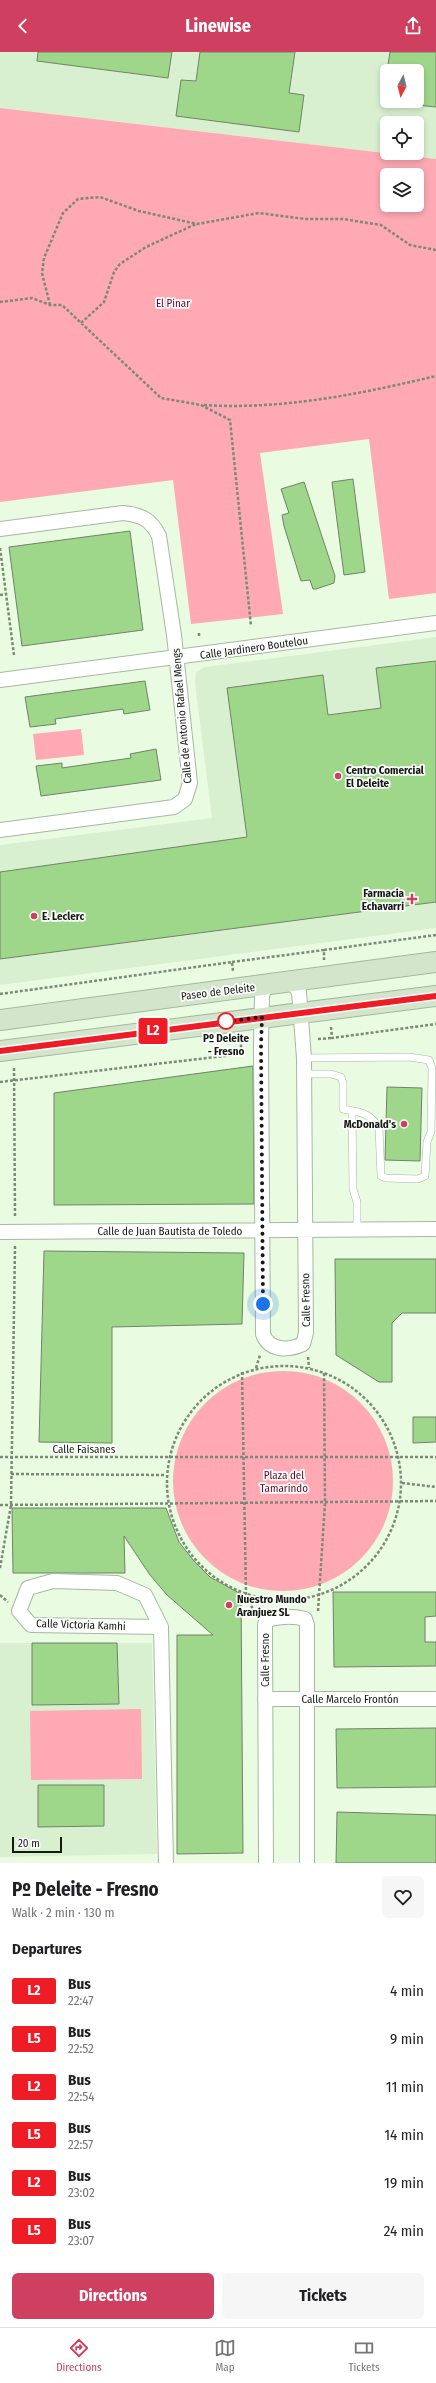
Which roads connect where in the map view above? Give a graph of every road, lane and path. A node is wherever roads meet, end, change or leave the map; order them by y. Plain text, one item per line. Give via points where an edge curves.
1 (196, 224) junction
2 (436, 250) edge
3 (0, 302) edge
4 (50, 305) junction
5 (81, 323) junction
6 (436, 376) edge
7 (201, 405) junction
8 (0, 529) edge
9 (0, 548) edge
10 (6, 594) junction
11 (0, 595) edge
12 (436, 623) edge
13 (251, 626) dead end
14 (14, 655) dead end
15 (176, 658) junction
16 (0, 680) edge
17 (0, 830) edge
18 (436, 935) edge
19 (324, 950) junction
20 (232, 962) junction
21 (436, 962) edge
22 (324, 977) junction
23 (292, 982) junction
24 (265, 986) junction
25 (234, 989) junction
26 (0, 994) edge
27 (436, 996) edge
28 (328, 1009) junction
29 (301, 1012) junction
30 (262, 1017) junction
31 (0, 1020) edge
32 (238, 1020) junction
33 (436, 1024) edge
34 (7, 1050) edge
35 (304, 1058) junction
36 (304, 1074) junction
37 (14, 1080) junction
38 (0, 1082) edge
39 (352, 1111) junction
40 (357, 1229) junction
41 (436, 1229) edge
42 (305, 1230) junction
43 (262, 1231) junction
44 (0, 1232) edge
45 (15, 1232) junction
46 (242, 1372) junction
47 (324, 1372) junction
48 (0, 1457) edge
49 (11, 1457) junction
50 (168, 1457) junction
51 (326, 1457) junction
52 (436, 1457) edge
53 (244, 1458) junction
54 (399, 1458) junction
55 (11, 1474) junction
56 (166, 1475) junction
57 (402, 1483) junction
58 (436, 1487) edge
59 (436, 1501) edge
60 (325, 1502) junction
61 (400, 1502) junction
62 (167, 1504) junction
63 (245, 1504) junction
64 (0, 1505) edge
65 (11, 1505) junction
66 (0, 1568) edge
67 (246, 1594) junction
68 (320, 1595) junction
69 (305, 1619) junction
70 (266, 1620) junction
71 (161, 1627) junction
72 (265, 1699) junction
73 (307, 1699) junction
74 (436, 1699) edge
75 (166, 1863) edge
76 (266, 1863) edge
77 (307, 1863) edge

1 - 2 path via 259,213 305,219 343,219 380,225 410,245
1 - 4 path via 151,215 100,197 78,200 63,213 44,258 42,273
1 - 5 path via 146,248 120,264 114,272 104,302
3 - 4 path via 32,298
4 - 5 path via 62,305
5 - 7 path via 161,398
6 - 7 path via 376,390 306,401 233,407
7 - 13 path via 230,420
8 - 15 street, Calle de Antonio Rafael Mengs via 123,513 138,514 148,520 159,536
9 - 10 path
10 - 11 path
10 - 14 path
12 - 15 street, Calle Jardinero Boutelou
15 - 16 street, Calle Jardinero Boutelou
15 - 17 street, Calle de Antonio Rafael Mengs via 190,783 185,799 174,807
18 - 19 path
19 - 20 path
19 - 22 path
20 - 25 path
20 - 26 path
21 - 22 main road, Paseo de Deleite
22 - 23 main road, Paseo de Deleite
23 - 24 main road, Paseo de Deleite
23 - 29 street, Calle Fresno via 299,992
24 - 25 main road, Paseo de Deleite
24 - 30 street, Calle Fresno via 262,996
25 - 31 main road, Paseo de Deleite
27 - 28 main road
28 - 29 main road
28 - 33 path via 332,1038
29 - 30 main road
29 - 35 street, Calle Fresno
30 - 32 main road
30 - 43 street, Calle Fresno
32 - 34 main road
32 - 37 path via 242,1054
34 - 37 path
35 - 36 street, Calle Fresno
35 - 39 lane via 409,1057 429,1060 432,1068 431,1132 427,1142 425,1176 381,1176 379,1128 368,1114
36 - 39 lane via 331,1074 341,1077 343,1109
36 - 42 street, Calle Fresno
37 - 38 path
37 - 45 path
39 - 40 lane via 353,1189 357,1202
40 - 41 street, Calle de Juan Bautista de Toledo
40 - 42 street, Calle de Juan Bautista de Toledo
42 - 43 street, Calle de Juan Bautista de Toledo
42 - 43 street, Calle Fresno via 306,1334 303,1344 294,1348 274,1348 266,1342 263,1334
43 - 45 street, Calle de Juan Bautista de Toledo
44 - 45 street, Calle de Juan Bautista de Toledo
45 - 49 path
46 - 47 path via 280,1365
46 - 50 path via 216,1386 194,1406 178,1430
46 - 53 path
47 - 51 path
47 - 54 path via 350,1386 372,1405 389,1430
48 - 49 path, Calle Faisanes
49 - 50 path, Calle Faisanes
49 - 55 path
50 - 53 path, Calle Faisanes
50 - 56 path
51 - 53 path, Calle Faisanes
51 - 54 path, Calle Faisanes
51 - 60 path
52 - 54 path
53 - 63 path
54 - 57 path
55 - 56 path
55 - 65 path
56 - 62 path
57 - 58 path
57 - 61 path
59 - 61 path
60 - 61 path
60 - 63 path
60 - 68 path
61 - 68 path via 391,1533 373,1560 349,1581
62 - 63 path
62 - 65 path
62 - 67 path via 177,1533 194,1560 218,1580
63 - 67 path
64 - 65 path
65 - 66 path
67 - 68 path via 270,1600 295,1600
67 - 70 path via 252,1611
68 - 69 path via 318,1612
69 - 70 street, Calle Fresno
69 - 73 street
70 - 72 street, Calle Fresno
71 - 71 street, Calle Victoria Kamhi via 145,1595 118,1583 53,1581 28,1588 19,1611 31,1625
71 - 75 street, Calle Victoria Kamhi
72 - 73 street, Calle Marcelo Frontón
72 - 76 street, Calle Fresno
73 - 74 street, Calle Marcelo Frontón
73 - 77 street

